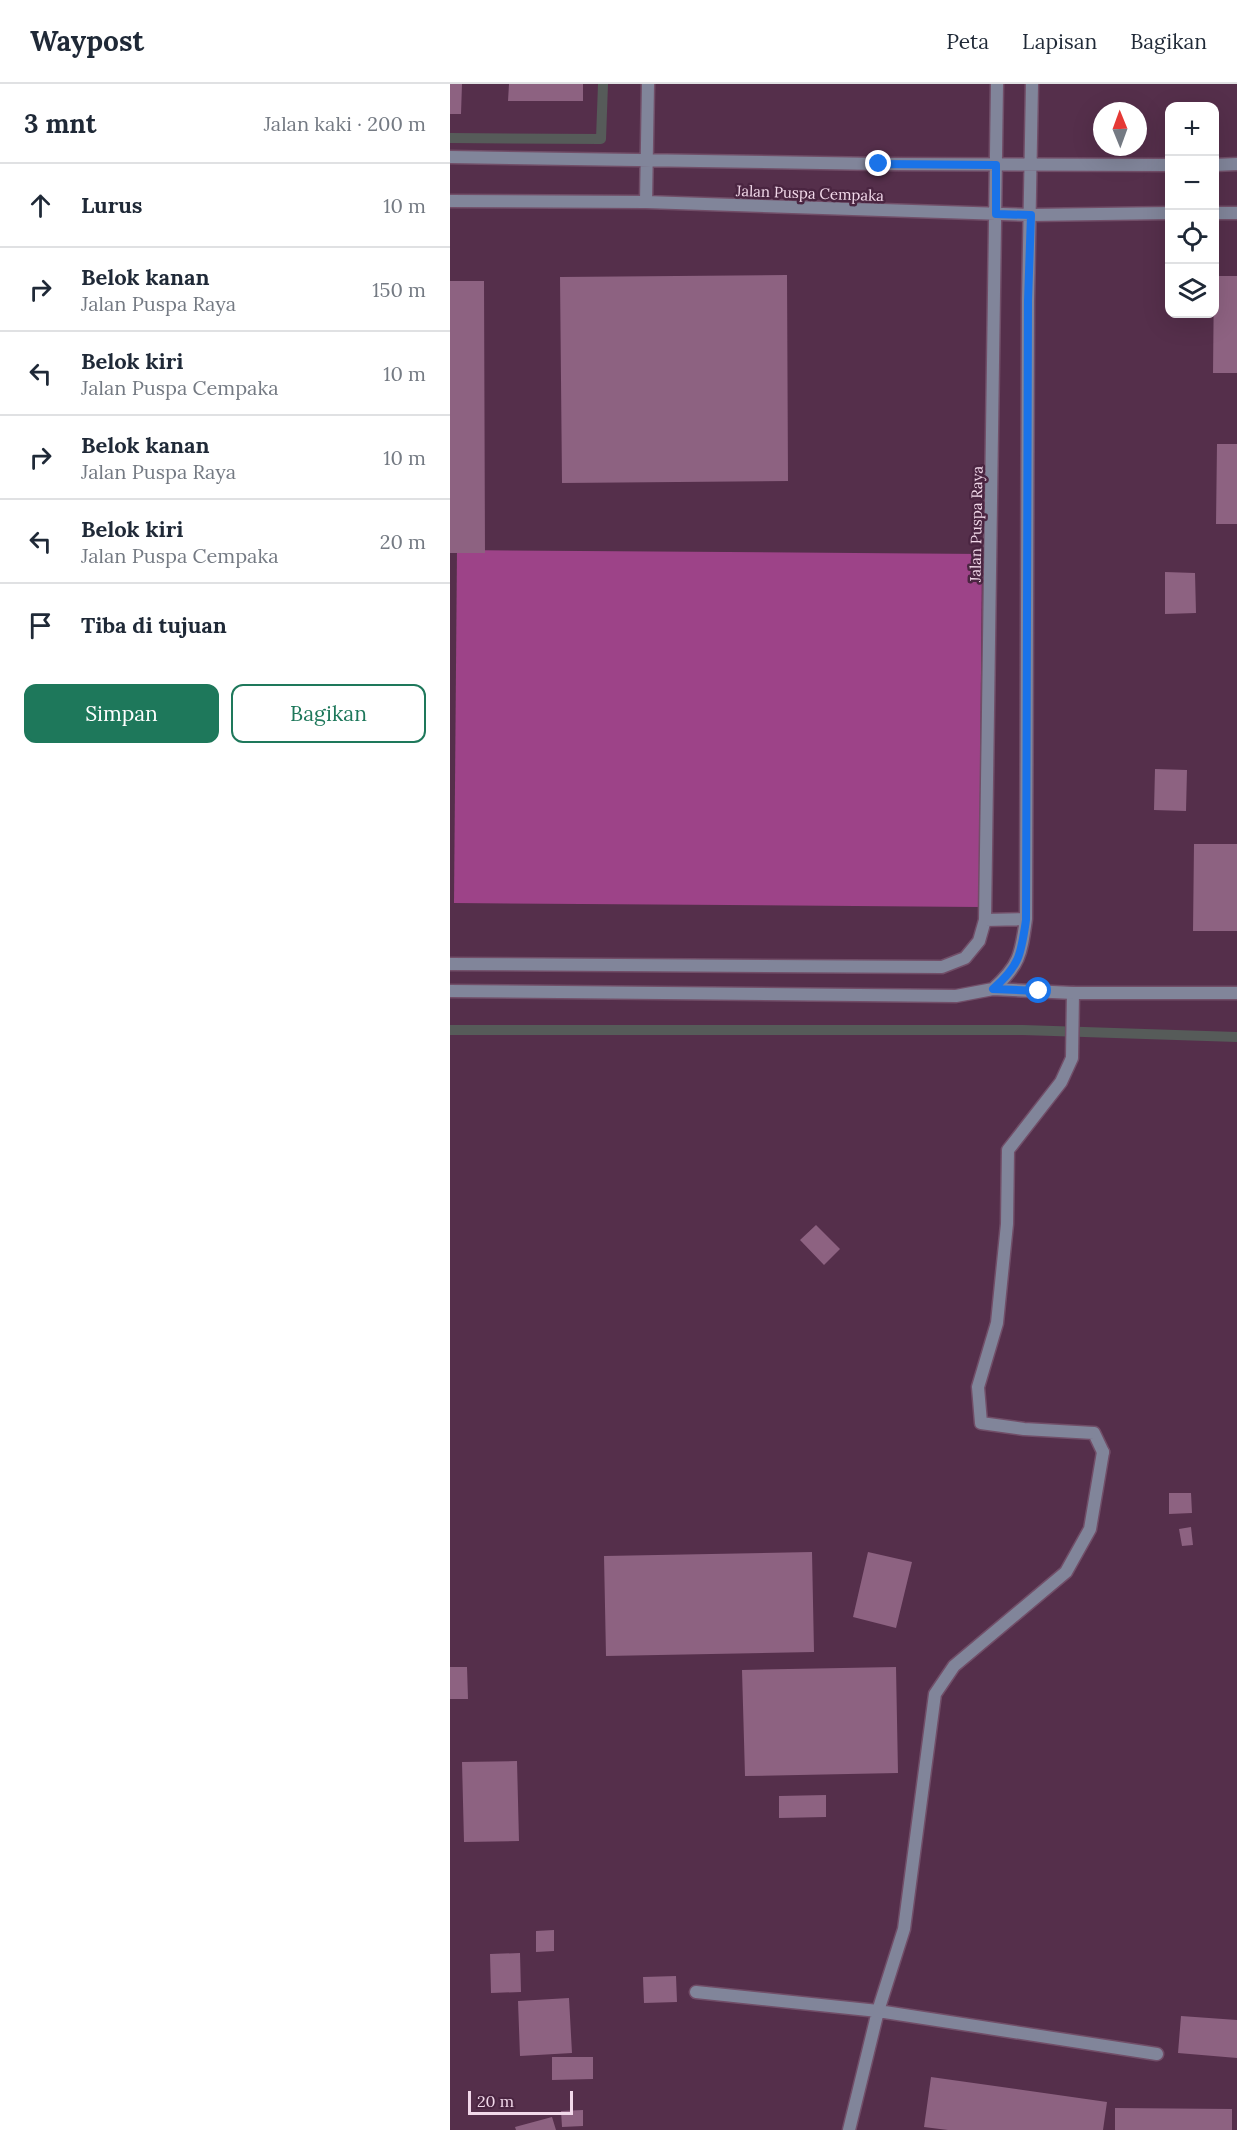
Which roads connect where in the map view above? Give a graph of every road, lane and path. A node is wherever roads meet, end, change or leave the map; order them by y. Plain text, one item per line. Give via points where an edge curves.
1 (648, 84) edge
2 (997, 84) edge
3 (1032, 84) edge
4 (450, 158) edge
5 (647, 160) junction
6 (1237, 164) edge
7 (996, 165) junction
8 (1031, 165) junction
9 (1165, 165) edge
10 (1219, 165) edge
11 (450, 201) edge
12 (646, 202) junction
13 (1165, 213) edge
14 (1219, 213) edge
15 (1237, 213) edge
16 (996, 214) junction
17 (1031, 215) junction
18 (985, 920) junction
19 (1026, 920) junction
20 (450, 964) edge
21 (993, 989) junction
22 (450, 991) edge
23 (1072, 993) junction
24 (1237, 993) edge
25 (696, 1992) dead end
26 (878, 2011) junction
27 (1157, 2054) dead end
28 (849, 2130) edge

1 - 5 street
2 - 7 street, Jalan Puspa Raya
3 - 8 street
4 - 5 street, Jalan Puspa Cempaka
5 - 7 street, Jalan Puspa Cempaka
5 - 12 street
6 - 10 street
7 - 8 street, Jalan Puspa Cempaka
7 - 16 street, Jalan Puspa Raya
8 - 9 street, Jalan Puspa Cempaka
8 - 17 street
11 - 12 street, Jalan Puspa Cempaka
12 - 16 street, Jalan Puspa Cempaka
13 - 17 street, Jalan Puspa Cempaka
14 - 15 street
16 - 17 street, Jalan Puspa Cempaka
16 - 18 street, Jalan Puspa Raya
17 - 19 street
18 - 19 street
18 - 20 street, Jalan Puspa Raya via 979,941 965,958 942,967
19 - 21 street via 1021,952 1011,973
21 - 22 street via 956,996
21 - 23 street
23 - 24 street
23 - 26 street via 1072,1058 1061,1082 1008,1150 1007,1224 997,1323 978,1386 981,1423 1094,1433 1103,1452 1090,1530 1066,1572 954,1666 935,1694 904,1929
25 - 26 street
26 - 27 street
26 - 28 street

